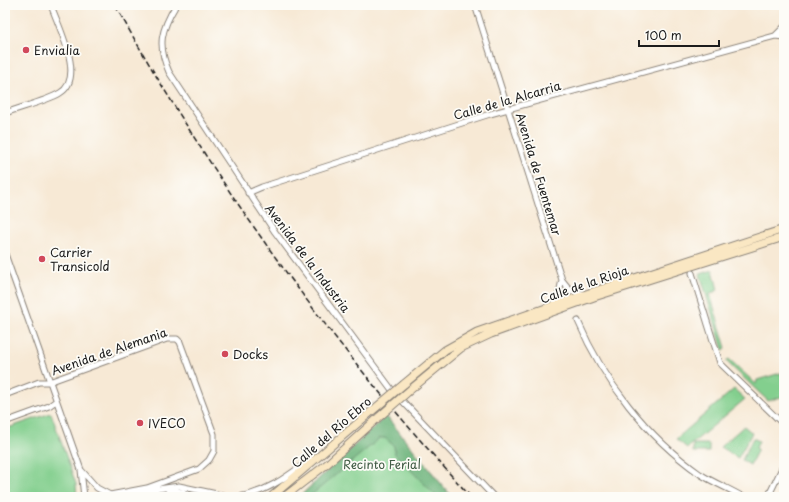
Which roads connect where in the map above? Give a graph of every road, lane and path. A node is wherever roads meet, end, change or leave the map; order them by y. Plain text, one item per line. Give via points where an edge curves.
1 (51, 5) edge
2 (176, 5) edge
3 (475, 5) edge
4 (784, 27) edge
5 (775, 36) junction
6 (784, 37) edge
7 (508, 109) junction
8 (5, 113) edge
9 (248, 193) junction
10 (784, 229) edge
11 (784, 237) edge
12 (5, 254) edge
13 (692, 273) dead end
14 (562, 280) junction
15 (586, 294) junction
16 (550, 306) junction
17 (578, 321) dead end
18 (49, 382) junction
19 (404, 384) joint
20 (410, 390) joint
21 (5, 395) edge
22 (56, 401) junction
23 (5, 422) edge
24 (784, 425) edge
25 (340, 439) junction
26 (327, 464) junction
27 (784, 464) edge
28 (81, 470) junction
29 (110, 495) junction
30 (84, 497) edge
31 (117, 497) edge
32 (128, 497) edge
33 (142, 497) edge
34 (192, 497) edge
35 (231, 497) edge
36 (239, 497) edge
37 (271, 497) edge
38 (284, 497) edge
39 (293, 497) edge
40 (494, 497) edge
41 (744, 497) edge
42 (768, 497) edge

1 - 8 street via 72,68 72,77 60,93
2 - 9 street, Avenida de la Industria via 163,32 161,51 165,62
3 - 7 street, Avenida de Fuentemar
4 - 5 street, Calle de la Alcarria
5 - 6 street, Calle de la Alcarria
5 - 7 street, Calle de la Alcarria
7 - 9 street, Calle de la Alcarria
7 - 14 street, Avenida de Fuentemar
9 - 40 street, Avenida de la Industria via 399,398
10 - 15 main road, Calle de la Rioja
11 - 20 main road, Calle de la Rioja via 594,297 491,334 461,348
12 - 18 street
13 - 24 street via 720,363
14 - 15 street via 572,292
14 - 16 street via 558,297
15 - 16 main road, Calle de la Rioja
16 - 19 main road, Calle de la Rioja via 477,332 462,340 445,350
17 - 41 street via 595,357 614,387 639,418 670,450 701,474
18 - 21 street, Avenida de Alemania via 39,382
18 - 22 street
18 - 29 street, Avenida de Alemania via 166,339 177,339 182,347 214,434 214,451 199,469 147,488
19 - 25 main road, Calle del Río Ebro, bridge
20 - 26 main road, Calle del Río Ebro, bridge
22 - 23 street
22 - 28 street
25 - 36 street via 273,486
25 - 37 main road, Calle del Río Ebro
26 - 38 main road, Calle del Río Ebro
26 - 39 main road
27 - 42 street
28 - 29 street via 97,488
28 - 30 street
29 - 31 street
32 - 35 street via 178,486
33 - 34 street via 172,490

